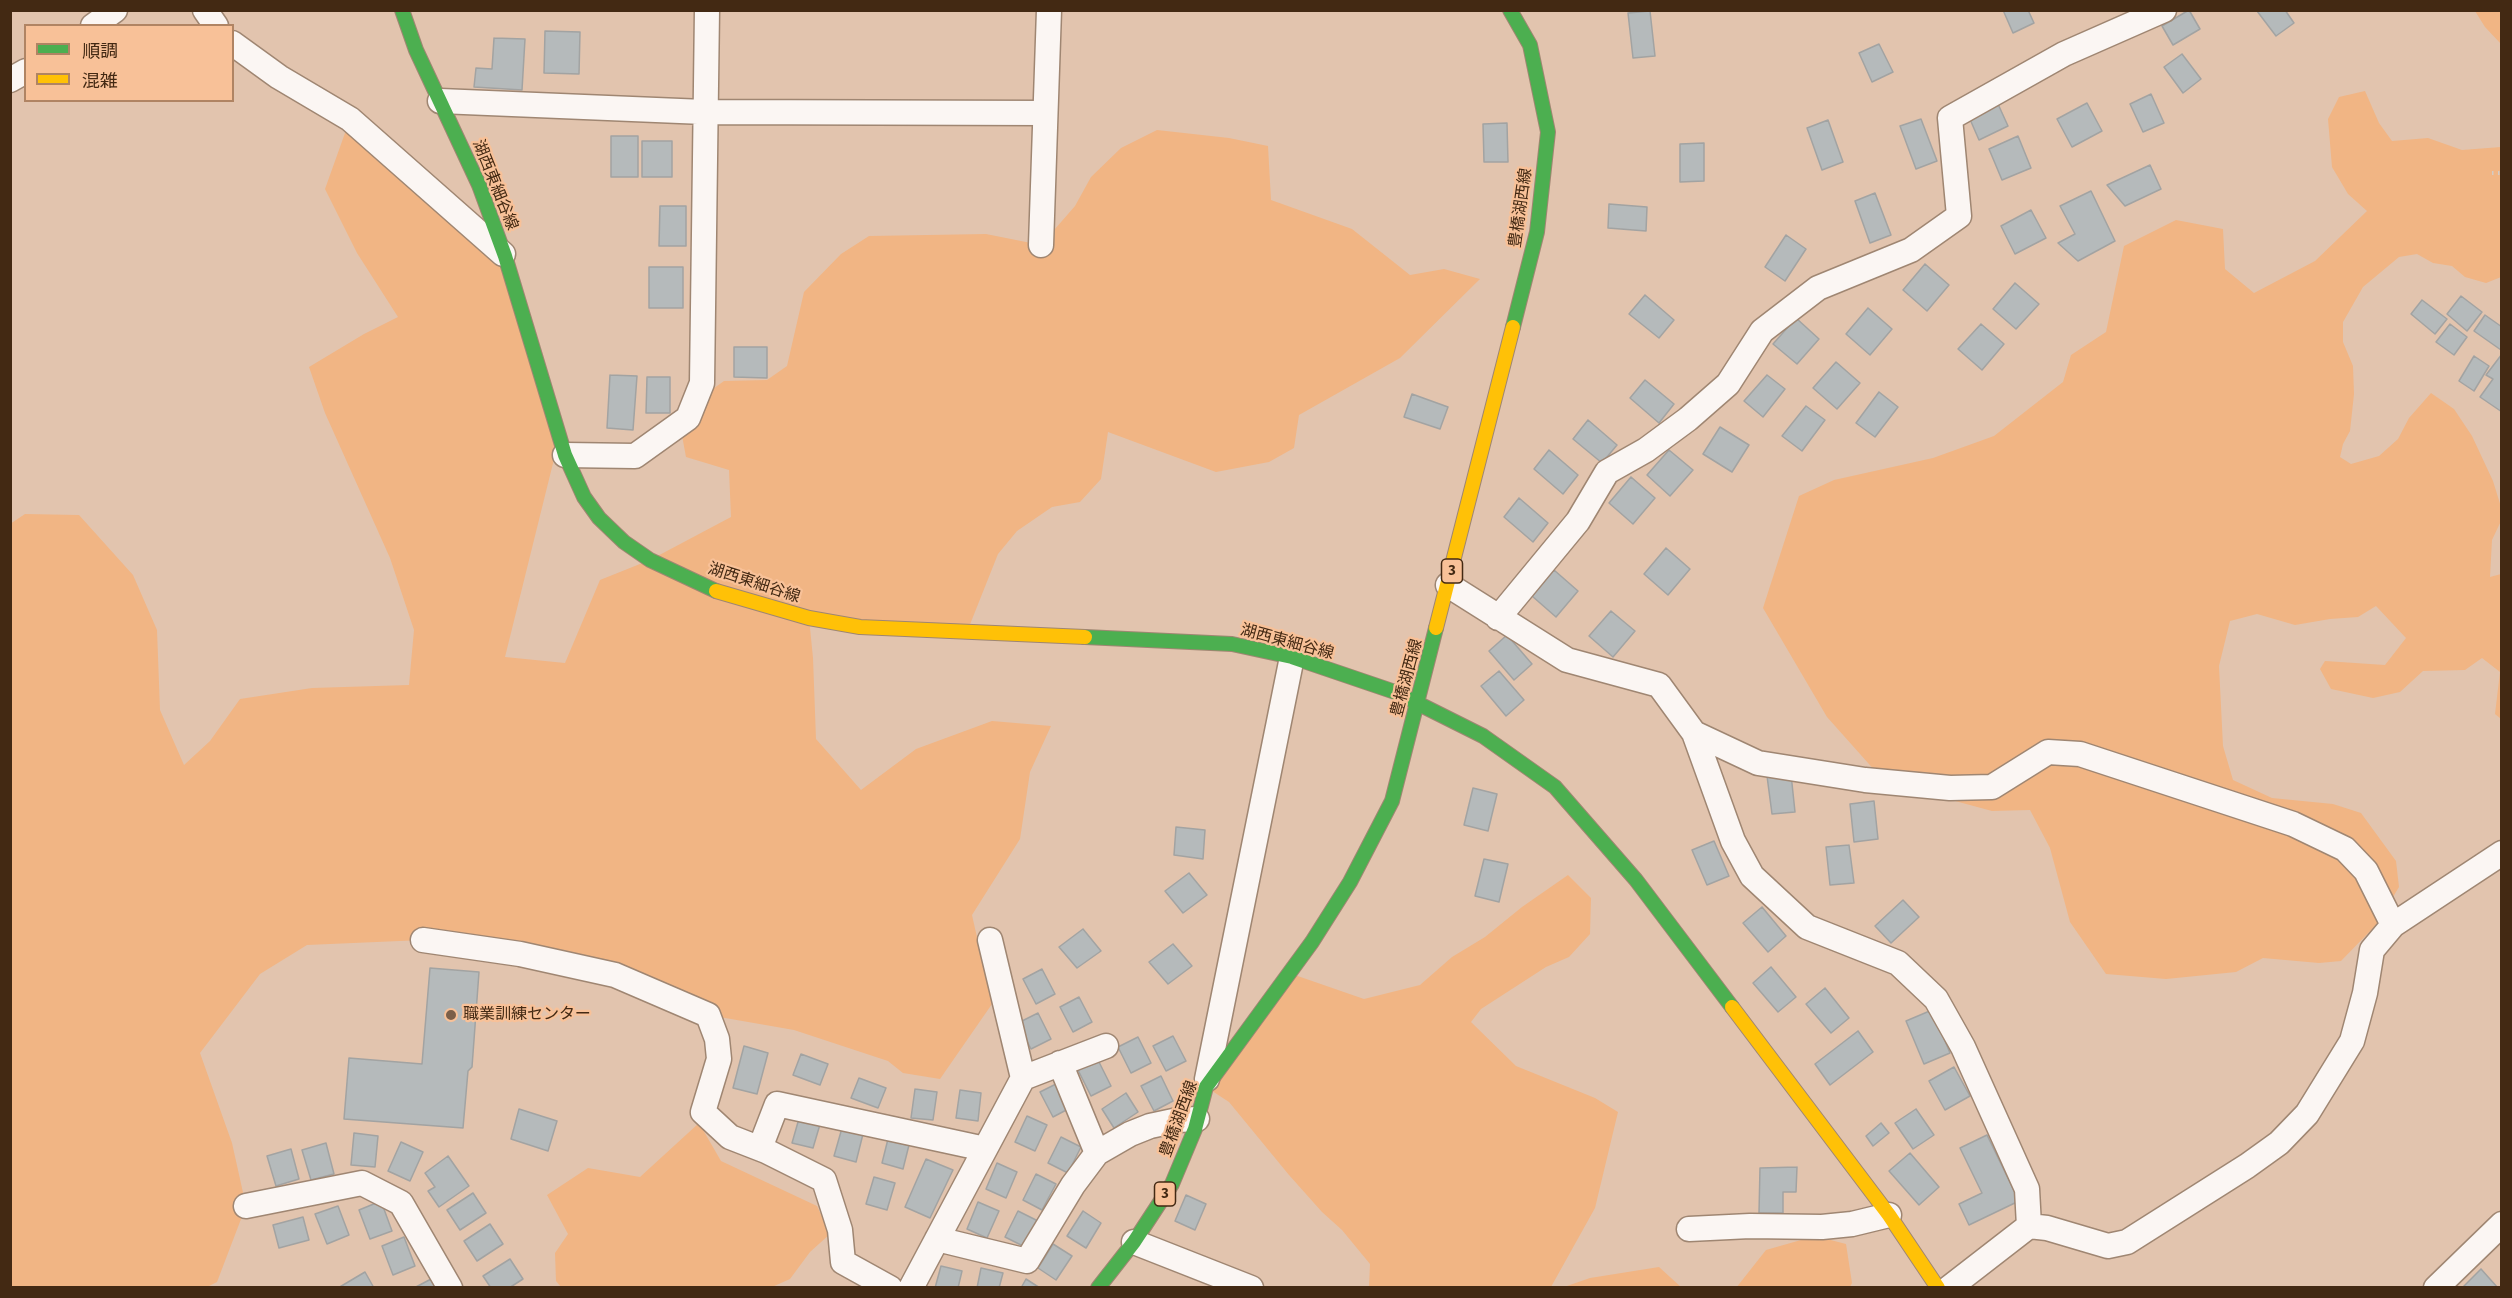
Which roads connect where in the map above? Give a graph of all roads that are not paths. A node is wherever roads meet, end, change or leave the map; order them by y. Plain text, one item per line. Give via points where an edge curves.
1 (115, 10) edge
2 (205, 10) edge
3 (402, 10) edge
4 (707, 10) edge
5 (1049, 10) edge
6 (1510, 10) edge
7 (2164, 10) edge
8 (96, 24) edge
9 (215, 24) edge
10 (234, 44) edge
11 (24, 72) edge
12 (10, 80) edge
13 (440, 101) junction
14 (704, 112) junction
15 (1045, 113) junction
16 (1041, 245) dead end
17 (505, 256) junction
18 (565, 455) junction
19 (1448, 585) junction
20 (1498, 618) junction
21 (1292, 657) junction
22 (1418, 702) junction
23 (1694, 733) junction
24 (2502, 852) edge
25 (2393, 925) junction
26 (423, 940) dead end
27 (990, 940) dead end
28 (1106, 1046) dead end
29 (1060, 1063) junction
30 (1023, 1077) junction
31 (1206, 1087) junction
32 (1197, 1119) junction
33 (760, 1148) junction
34 (985, 1149) junction
35 (1097, 1153) junction
36 (246, 1206) dead end
37 (1889, 1215) junction
38 (2502, 1224) edge
39 (2030, 1226) junction
40 (1689, 1229) dead end
41 (937, 1239) junction
42 (1134, 1242) junction
43 (450, 1287) edge
44 (890, 1287) edge
45 (911, 1287) edge
46 (1098, 1287) edge
47 (1251, 1287) edge
48 (1938, 1287) edge
49 (1949, 1287) edge
50 (2436, 1287) edge

1 - 8 street
2 - 9 street
3 - 13 main road, 湖西東細谷線
4 - 14 street
5 - 15 street
6 - 19 main road, 豊橋湖西線 / 3 via 1530,45 1548,132 1537,232
7 - 20 street via 2064,54 1950,118 1959,216 1911,250 1818,288 1762,331 1728,384 1646,450 1606,472 1578,521
10 - 17 street via 279,77 350,118
11 - 12 street
13 - 14 street
13 - 17 main road, 湖西東細谷線 via 479,185
14 - 15 street
14 - 18 street via 702,383 688,418 635,456
15 - 16 street
17 - 18 main road, 湖西東細谷線
18 - 21 main road, 湖西東細谷線 via 584,497 599,518 641,554 714,591 809,618 860,627 1232,644
19 - 20 street
19 - 22 main road, 豊橋湖西線 / 3
20 - 23 street via 1567,660 1659,685
21 - 22 main road, 湖西東細谷線
21 - 31 street
22 - 31 main road, 豊橋湖西線 / 3 via 1392,801 1350,882 1312,942
22 - 37 main road, 湖西東細谷線 via 1483,736 1555,787 1636,880
23 - 25 street via 1758,763 1865,780 1950,788 1992,787 2048,752 2080,754 2293,824 2345,849 2366,871
23 - 39 street via 1733,841 1752,876 1807,927 1898,963 1936,999 1964,1047 2027,1189
24 - 25 street
25 - 39 street via 2372,950 2352,1041 2307,1114 2279,1143 2127,1242 2108,1246
26 - 33 street via 520,954 615,975 708,1016 717,1039 719,1059 703,1112 730,1137
27 - 30 street
28 - 29 street
29 - 30 street
29 - 35 street
30 - 34 street
31 - 32 main road, 豊橋湖西線 / 3
32 - 35 street via 1150,1126
32 - 42 main road, 豊橋湖西線 / 3 via 1172,1184
33 - 34 street via 777,1104
33 - 44 street via 824,1180 840,1230 843,1262
34 - 41 street
35 - 41 street via 1072,1185 1028,1261
36 - 43 street via 362,1182 401,1203
37 - 40 street via 1822,1227
37 - 48 main road, 湖西東細谷線
38 - 50 street
39 - 49 street
41 - 45 street
42 - 46 main road, 豊橋湖西線 / 3
42 - 47 street

